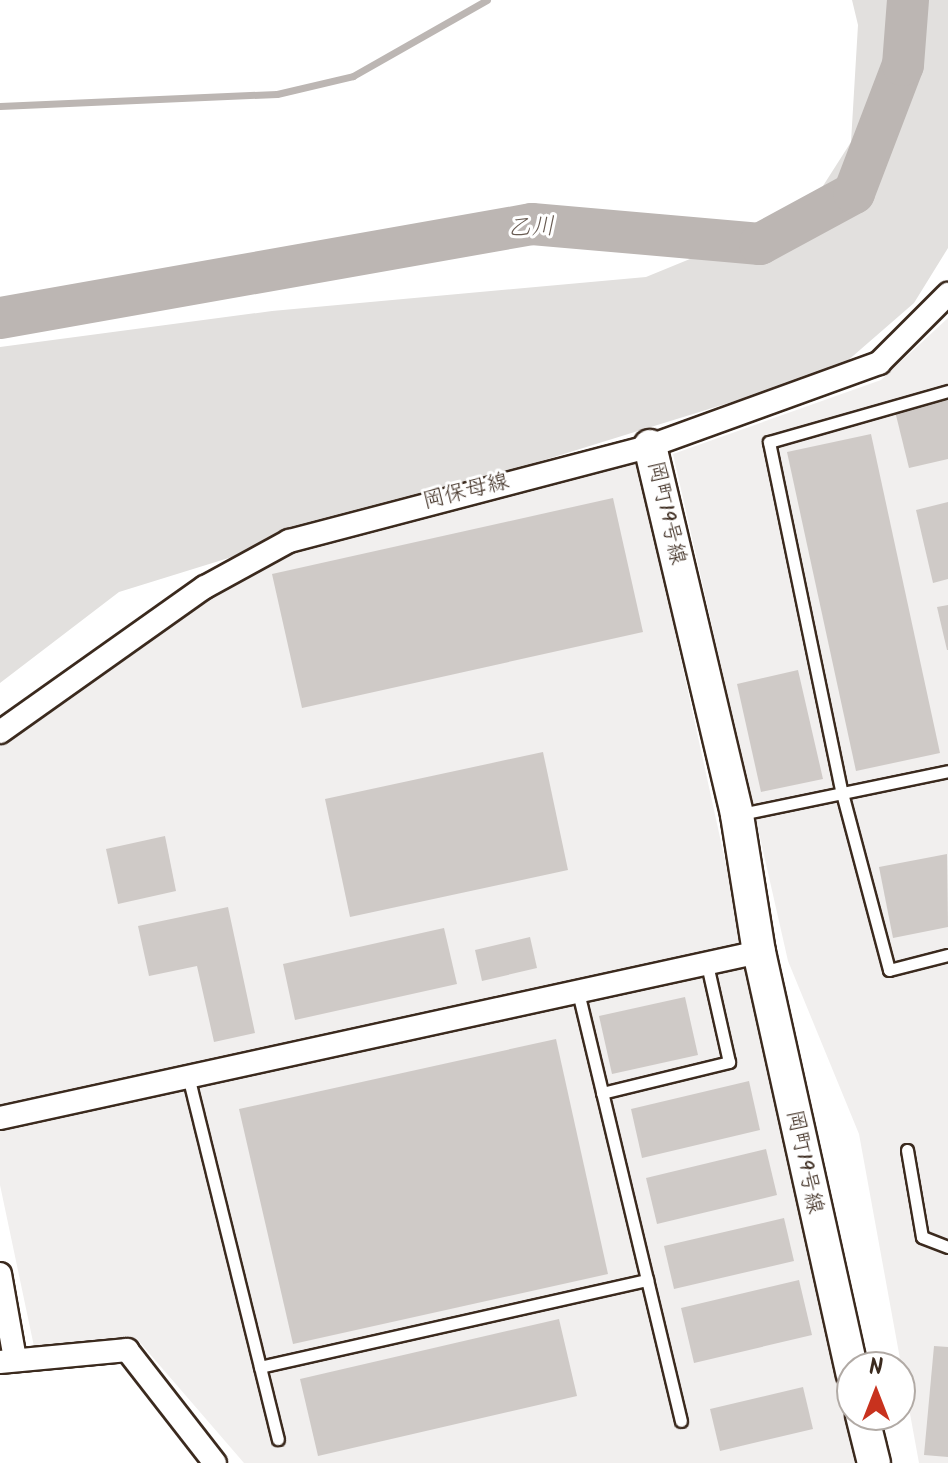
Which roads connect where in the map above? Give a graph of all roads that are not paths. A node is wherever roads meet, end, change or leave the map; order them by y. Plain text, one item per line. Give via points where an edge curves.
1 (948, 294) edge
2 (948, 391) edge
3 (650, 446) junction
4 (0, 732) edge
5 (948, 771) edge
6 (842, 793) junction
7 (737, 815) junction
8 (759, 952) junction
9 (948, 955) edge
10 (707, 964) junction
11 (578, 992) junction
12 (189, 1080) junction
13 (602, 1093) junction
14 (0, 1118) edge
15 (907, 1150) dead end
16 (948, 1247) edge
17 (0, 1274) edge
18 (647, 1280) junction
19 (847, 1351) edge
20 (7, 1361) edge
21 (260, 1367) junction
22 (681, 1421) dead end
23 (866, 1431) edge
24 (278, 1439) dead end
25 (215, 1463) edge
26 (874, 1463) edge

1 - 3 street, 岡保母線 via 879,363
2 - 6 lane via 769,442
3 - 4 street, 岡保母線 via 289,541 205,587
3 - 7 street, 岡町19号線
5 - 6 lane
6 - 7 lane
6 - 9 lane via 889,970
7 - 8 street, 岡町19号線
8 - 10 street
8 - 19 street, 岡町19号線
10 - 11 street
10 - 13 lane via 729,1062
11 - 12 street
11 - 13 lane
12 - 14 street
12 - 21 lane
13 - 18 lane
15 - 16 lane via 922,1237
17 - 20 street
18 - 21 lane
18 - 22 lane
20 - 25 street via 127,1350
21 - 24 lane
23 - 26 street

